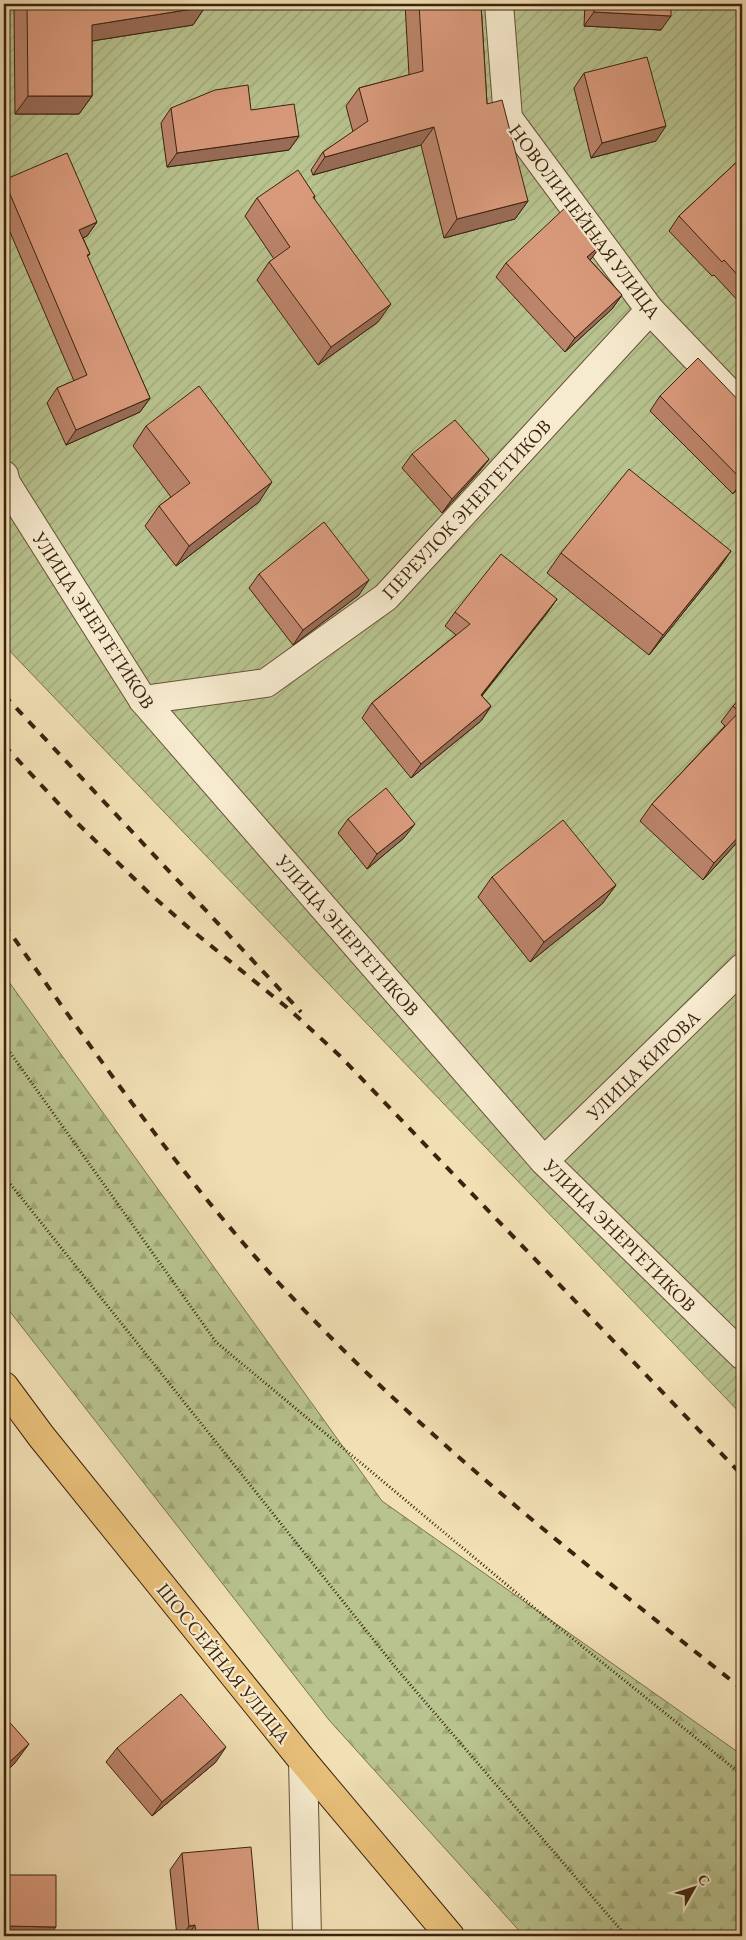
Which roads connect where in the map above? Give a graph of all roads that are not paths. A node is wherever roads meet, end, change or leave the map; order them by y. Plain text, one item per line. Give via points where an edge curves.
1 (499, 4) edge
2 (650, 310) junction
3 (742, 406) edge
4 (4, 475) edge
5 (143, 700) junction
6 (742, 968) edge
7 (544, 1161) junction
8 (742, 1355) edge
9 (4, 1386) edge
10 (303, 1761) junction
11 (307, 1936) edge
12 (450, 1936) edge

1 - 2 street, НОВОЛИНЕЙНАЯ УЛИЦА via 508,118
2 - 3 street, НОВОЛИНЕЙНАЯ УЛИЦА
2 - 5 street, ПЕРЕУЛОК ЭНЕРГЕТИКОВ via 386,597 266,683
4 - 5 street, УЛИЦА ЭНЕРГЕТИКОВ via 6,484
5 - 7 street, УЛИЦА ЭНЕРГЕТИКОВ
6 - 7 street, УЛИЦА КИРОВА
7 - 8 street, УЛИЦА ЭНЕРГЕТИКОВ
9 - 10 main road, ШОССЕЙНАЯ УЛИЦА
10 - 11 street
10 - 12 main road, ШОССЕЙНАЯ УЛИЦА

